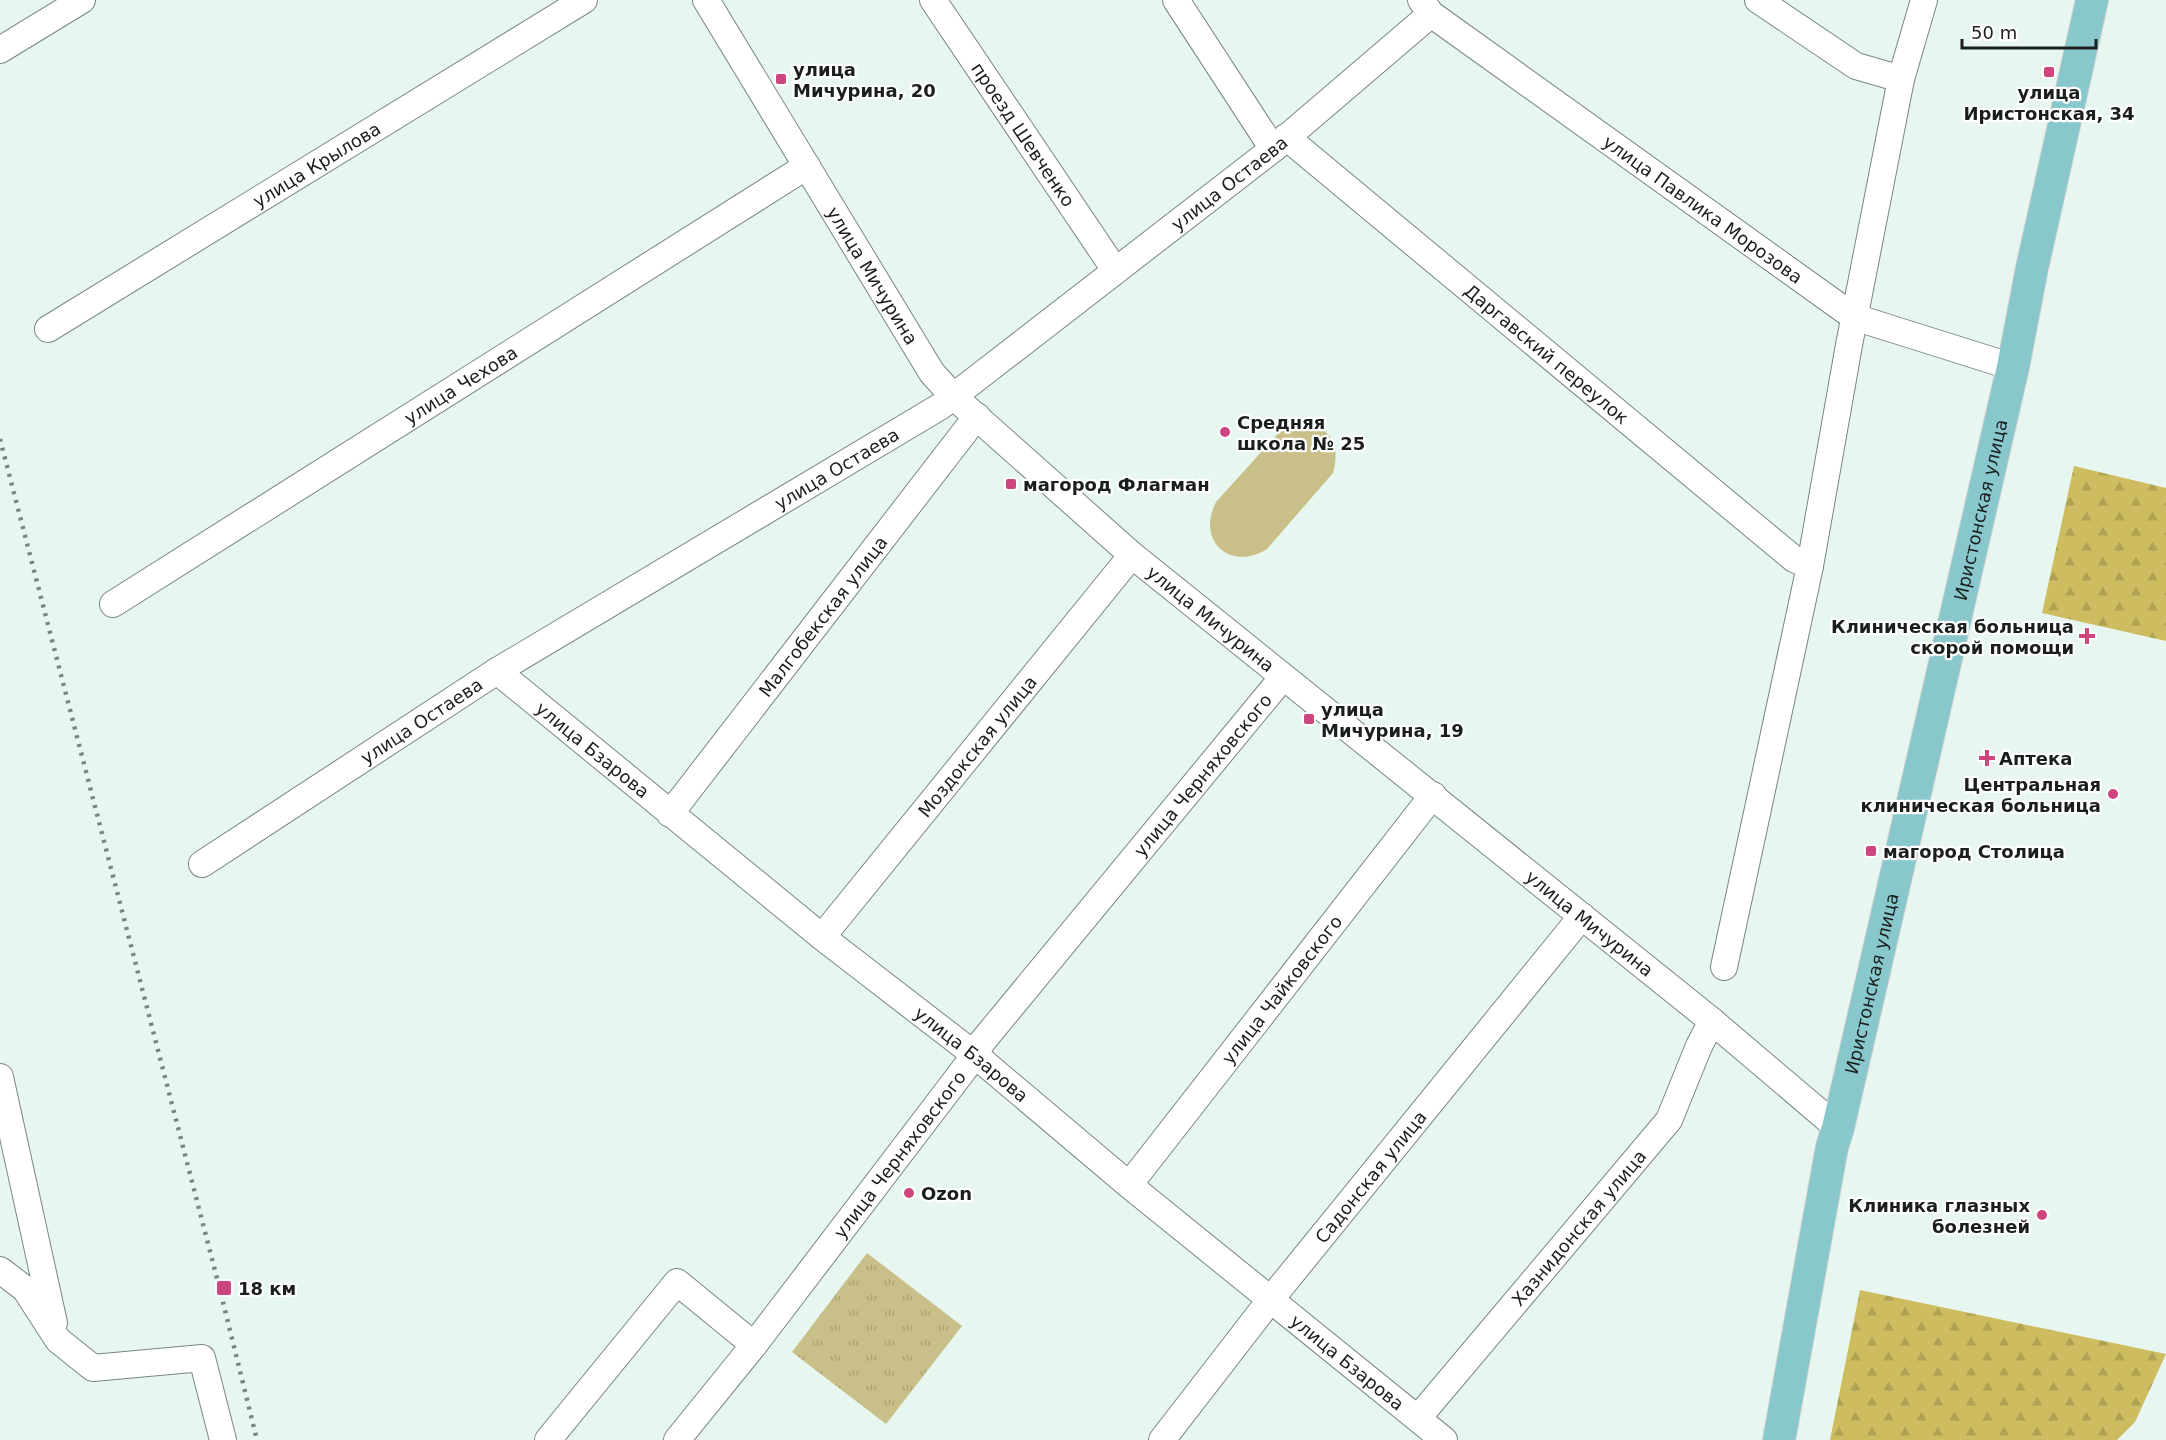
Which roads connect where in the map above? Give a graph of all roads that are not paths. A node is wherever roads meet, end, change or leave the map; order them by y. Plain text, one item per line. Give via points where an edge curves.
1 (82, 0) edge
2 (584, 0) edge
3 (706, 0) edge
4 (933, 0) edge
5 (1176, 0) edge
6 (1758, 0) edge
7 (1924, 0) edge
8 (2092, 0) edge
9 (1426, 7) edge
10 (0, 50) edge
11 (1901, 79) junction
12 (1280, 143) junction
13 (807, 166) junction
14 (1115, 270) junction
15 (1854, 317) junction
16 (48, 329) dead end
17 (2013, 367) junction
18 (953, 396) junction
19 (976, 416) junction
20 (1132, 555) junction
21 (1810, 566) junction
22 (113, 604) dead end
23 (497, 671) junction
24 (1283, 677) junction
25 (1433, 795) junction
26 (670, 814) junction
27 (202, 864) dead end
28 (1582, 916) junction
29 (822, 937) junction
30 (1724, 967) dead end
31 (1712, 1021) junction
32 (975, 1055) junction
33 (0, 1077) edge
34 (1838, 1128) junction
35 (1129, 1185) junction
36 (0, 1270) edge
37 (1271, 1299) junction
38 (58, 1340) junction
39 (754, 1345) junction
40 (1418, 1418) junction
41 (223, 1440) edge
42 (548, 1440) edge
43 (677, 1440) edge
44 (1162, 1440) edge
45 (1444, 1440) edge
46 (1779, 1440) edge

1 - 10 street
2 - 16 street, улица Крылова
3 - 13 street, улица Мичурина
4 - 14 street, проезд Шевченко
5 - 12 street, Даргавский переулок
6 - 11 street via 1856,66
7 - 11 street
8 - 17 main road, Иристонская улица
9 - 12 street, улица Остаева
9 - 15 street, улица Павлика Морозова
11 - 15 street
12 - 14 street, улица Остаева
12 - 21 street, Даргавский переулок via 1794,559
13 - 18 street, улица Мичурина via 932,373
13 - 22 street, улица Чехова
14 - 18 street, улица Остаева
15 - 17 street, улица Павлика Морозова
15 - 21 street
17 - 34 main road, Иристонская улица
18 - 19 street, улица Мичурина
18 - 23 street, улица Остаева
19 - 20 street, улица Мичурина
19 - 26 street, Малгобекская улица
20 - 24 street, улица Мичурина
20 - 29 street, Моздокская улица
21 - 30 street
23 - 26 street, улица Бзарова
23 - 27 street, улица Остаева
24 - 25 street, улица Мичурина
24 - 32 street, улица Черняховского
25 - 28 street, улица Мичурина
25 - 35 street, улица Чайковского
26 - 29 street, улица Бзарова
28 - 31 street, улица Мичурина
28 - 37 street, Садонская улица
29 - 32 street, улица Бзарова
31 - 34 street, улица Мичурина
31 - 40 street, Хазнидонская улица via 1669,1120
32 - 35 street, улица Бзарова
32 - 39 street, улица Черняховского
33 - 38 street
34 - 46 main road, Иристонская улица
35 - 37 street, улица Бзарова
36 - 38 street via 25,1289
37 - 40 street, улица Бзарова
37 - 44 street, Садонская улица
38 - 41 street via 93,1368 202,1358
39 - 42 street via 677,1282
39 - 43 street, улица Черняховского
40 - 45 street, улица Бзарова

